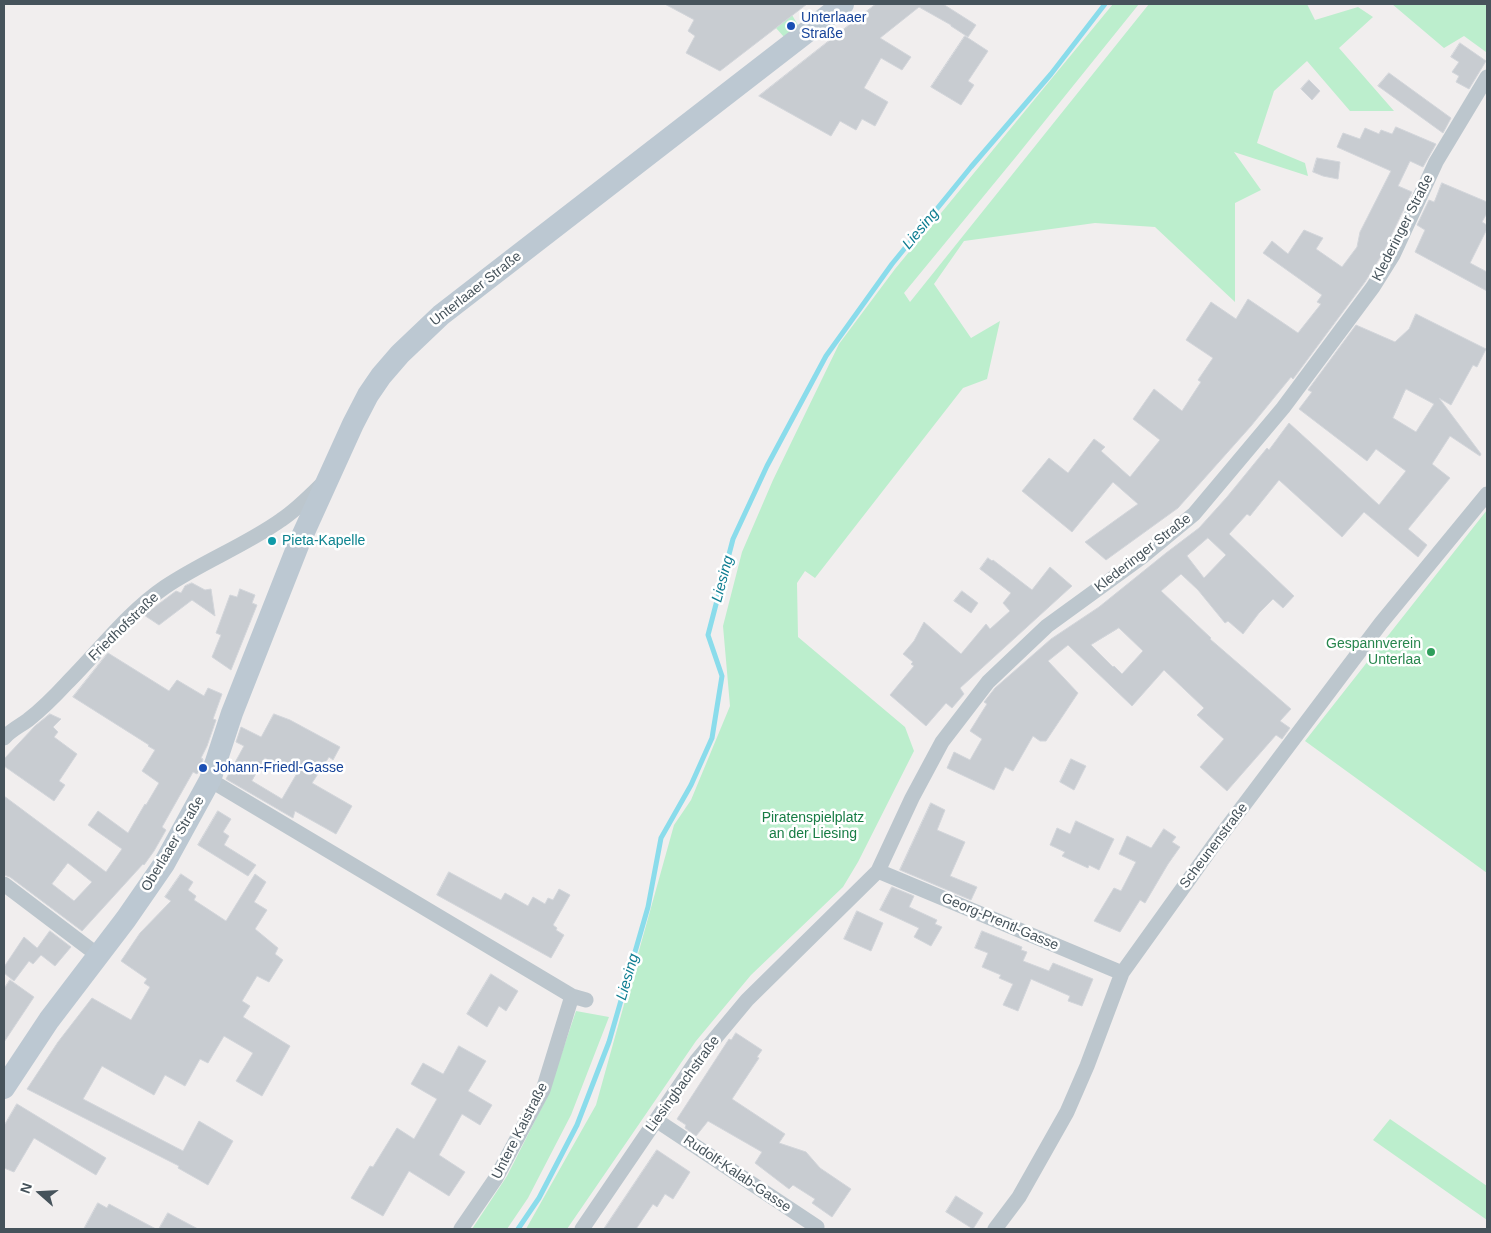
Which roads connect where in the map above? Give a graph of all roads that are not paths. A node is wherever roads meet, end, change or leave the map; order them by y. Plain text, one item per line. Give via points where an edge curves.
1 (843, 4) edge
2 (1487, 77) edge
3 (328, 479) junction
4 (1487, 494) edge
5 (280, 521) junction
6 (300, 543) junction
7 (4, 738) edge
8 (210, 780) junction
9 (878, 871) junction
10 (4, 884) edge
11 (798, 949) joint
12 (99, 956) junction
13 (1122, 973) junction
14 (4, 1088) edge
15 (656, 1120) junction
16 (817, 1228) dead end
17 (461, 1229) edge
18 (582, 1229) edge
19 (995, 1229) edge

1 - 3 main road, Unterlaaer Straße via 421,333 368,395
2 - 9 street, Klederinger Straße via 1436,162 1393,255 1283,408 1194,514 1142,557 1047,626 988,682 942,742
3 - 5 street, Friedhofstraße
3 - 6 main road, Unterlaaer Straße
4 - 13 street, Scheunenstraße via 1381,623
5 - 6 street
5 - 7 street, Friedhofstraße via 159,592 119,628 61,690
6 - 8 main road, Oberlaaer Straße via 232,713
8 - 12 main road, Oberlaaer Straße via 164,864
8 - 17 street, Untere Kaistraße via 579,998 543,1090 496,1178
9 - 11 street, Klederinger Straße
9 - 13 street, Georg-Prentl-Gasse
10 - 12 street
11 - 15 street, Liesingbachstraße via 747,1000 698,1060
12 - 14 main road, Oberlaaer Straße via 49,1020
13 - 19 street, Scheunenstraße via 1067,1112 1019,1197
15 - 16 street, Rudolf-Kalab-Gasse
15 - 18 street, Liesingbachstraße

